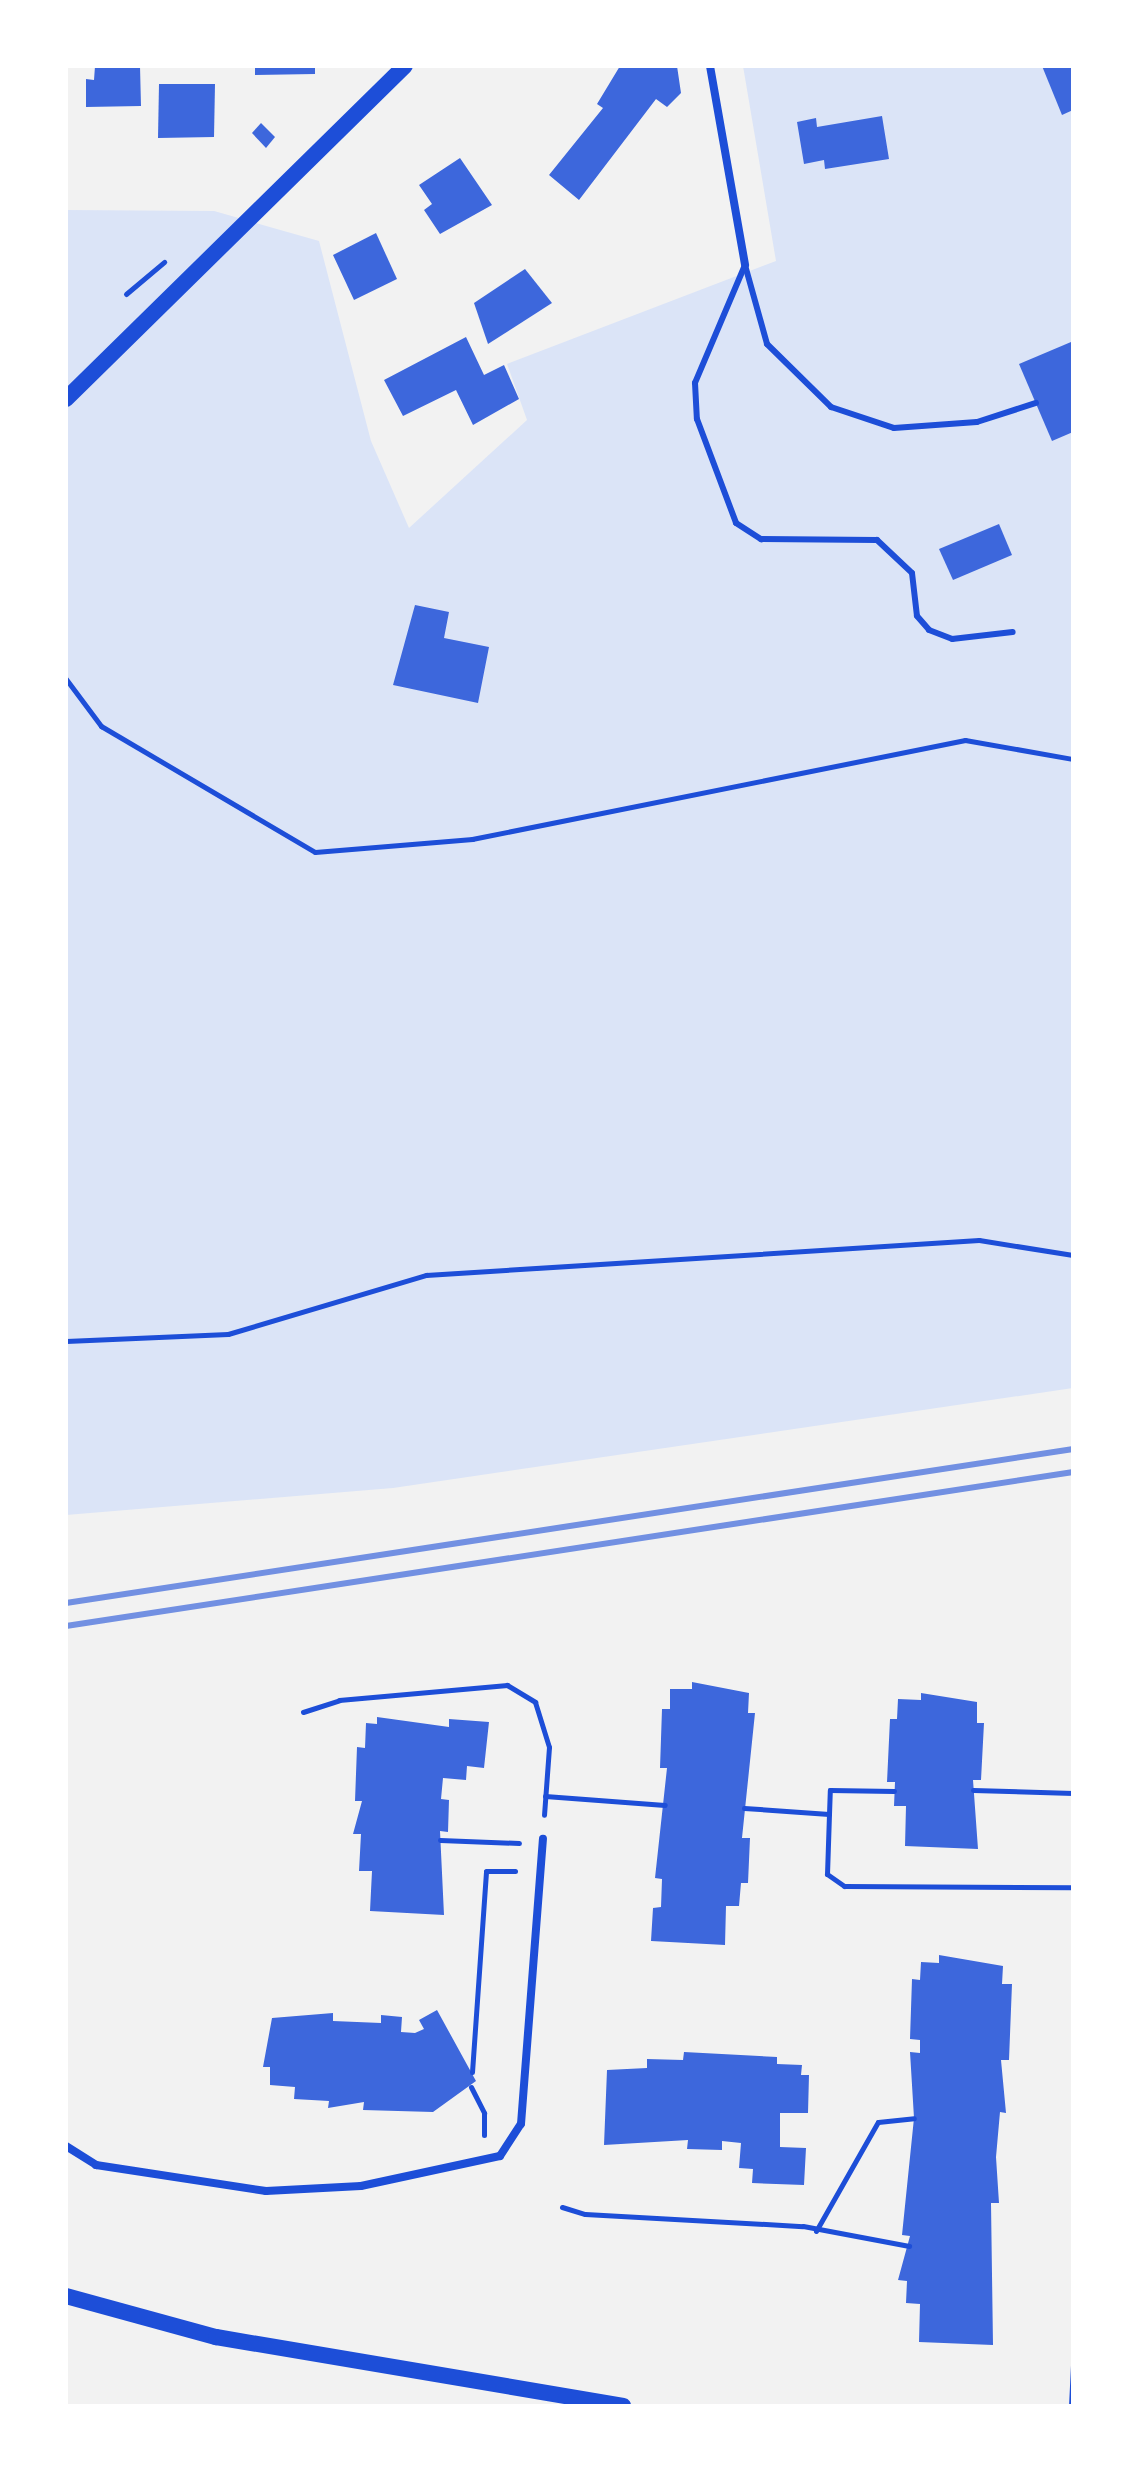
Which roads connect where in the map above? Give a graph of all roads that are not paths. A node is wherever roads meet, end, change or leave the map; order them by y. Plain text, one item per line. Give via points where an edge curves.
1 (405, 66) edge
2 (710, 66) edge
3 (745, 265) junction
4 (66, 399) edge
5 (1036, 403) dead end
6 (1013, 632) dead end
7 (543, 1841) road end
8 (66, 2146) edge
9 (66, 2296) edge
10 (623, 2406) edge

1 - 4 main road
2 - 3 street
3 - 5 lane via 767,344 831,407 894,428 977,422
3 - 6 lane via 695,383 697,419 736,523 761,539 877,540 912,573 917,616 929,630 952,639
7 - 8 street via 521,2124 500,2156 403,2180 266,2191 96,2165
9 - 10 main road via 216,2337

